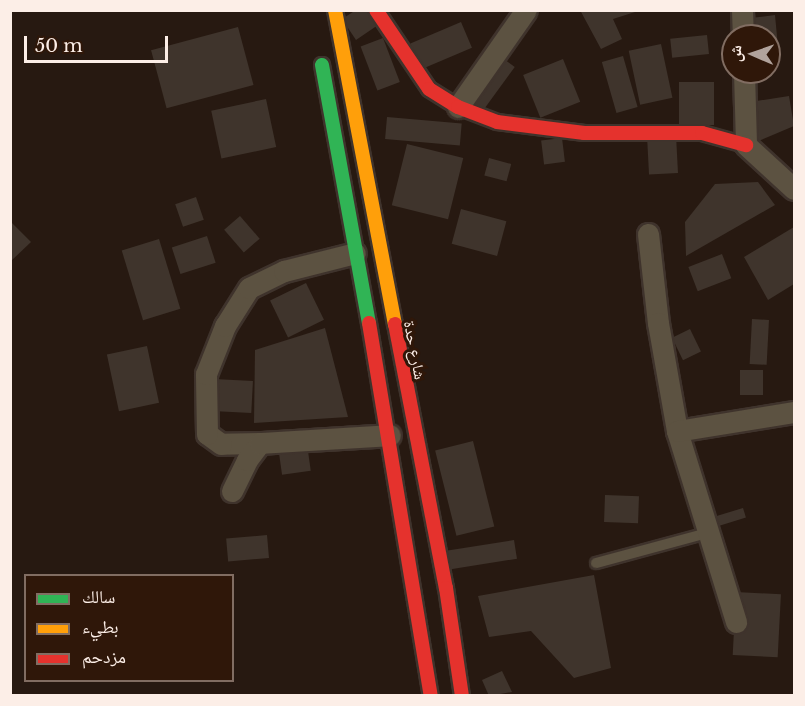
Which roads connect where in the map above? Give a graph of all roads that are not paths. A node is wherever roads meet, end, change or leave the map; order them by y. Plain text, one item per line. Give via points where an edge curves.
1 (335, 10) edge
2 (376, 10) edge
3 (526, 10) edge
4 (318, 45) dead end
5 (744, 84) edge
6 (458, 108) junction
7 (746, 145) junction
8 (795, 189) edge
9 (648, 234) dead end
10 (379, 249) junction
11 (355, 253) junction
12 (795, 412) edge
13 (678, 431) junction
14 (390, 435) junction
15 (260, 443) junction
16 (232, 490) dead end
17 (707, 533) junction
18 (596, 563) dead end
19 (736, 622) dead end
20 (431, 696) edge
21 (462, 696) edge

1 - 10 main road, شارع حدة
2 - 6 main road via 429,89
3 - 6 street
4 - 11 main road
5 - 7 street
6 - 7 main road via 497,123 541,130 702,133
7 - 8 street
9 - 13 street via 658,323
10 - 11 main road
10 - 21 main road, شارع حدة via 446,588
11 - 14 main road
11 - 15 street via 284,271 249,288 225,326 206,374 207,434 221,444
12 - 13 street
13 - 17 street
14 - 15 street
14 - 20 main road
15 - 16 street
17 - 18 lane
17 - 19 street

